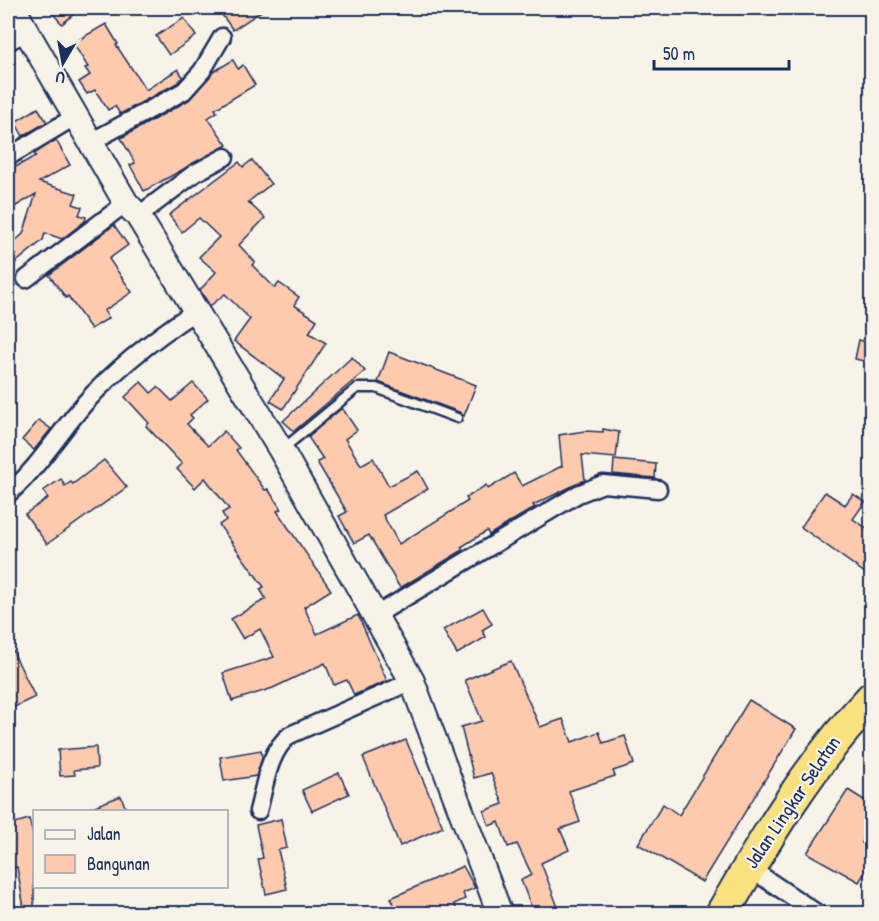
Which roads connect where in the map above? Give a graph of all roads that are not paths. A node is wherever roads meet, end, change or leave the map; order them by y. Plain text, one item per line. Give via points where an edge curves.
1 (13, 8) edge
2 (17, 36) edge
3 (222, 37) dead end
4 (76, 116) junction
5 (91, 142) junction
6 (8, 157) edge
7 (225, 157) dead end
8 (132, 209) junction
9 (26, 279) dead end
10 (194, 312) junction
11 (456, 418) dead end
12 (281, 450) junction
13 (658, 489) dead end
14 (8, 494) edge
15 (376, 615) junction
16 (412, 681) junction
17 (872, 698) edge
18 (258, 811) dead end
19 (748, 867) junction
20 (500, 914) edge
21 (722, 914) edge
22 (819, 914) edge

1 - 2 street
2 - 4 street
3 - 5 street via 202,71 184,91
4 - 5 street
4 - 6 street
5 - 8 street
7 - 8 street
8 - 9 street
8 - 10 street
10 - 12 street
10 - 14 street via 110,377
11 - 12 lane via 376,388 357,388
12 - 15 street
13 - 15 street via 603,484 578,494
15 - 16 street
16 - 18 street via 282,741 269,769
16 - 20 street
17 - 19 highway, Jalan Lingkar Selatan via 839,732 799,786
19 - 21 highway, Jalan Lingkar Selatan
19 - 22 street

